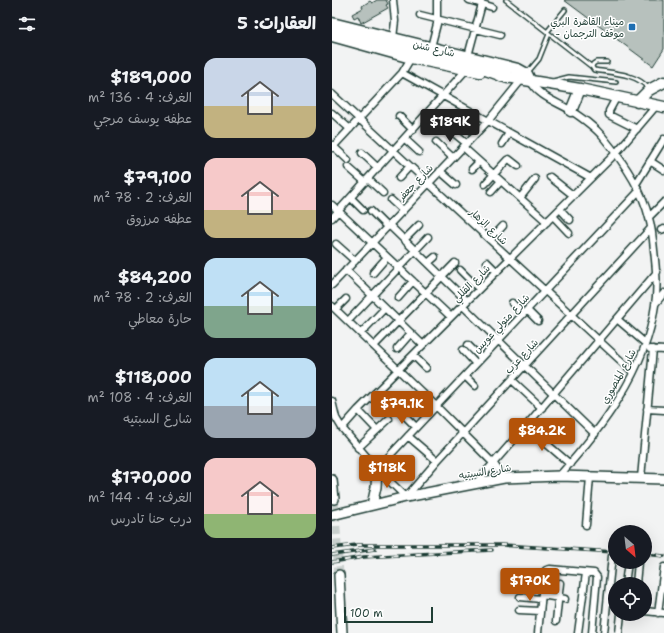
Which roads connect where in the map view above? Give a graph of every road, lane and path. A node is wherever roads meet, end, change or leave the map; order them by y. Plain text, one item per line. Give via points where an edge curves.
1 (393, 0) edge
2 (438, 0) edge
3 (469, 0) edge
4 (506, 0) edge
5 (482, 4) junction
6 (492, 7) dead end
7 (565, 10) dead end
8 (420, 15) dead end
9 (438, 19) junction
10 (332, 23) edge
11 (332, 29) edge
12 (476, 29) junction
13 (548, 33) junction
14 (500, 35) dead end
15 (332, 36) edge
16 (392, 38) junction
17 (345, 40) junction
18 (332, 44) edge
19 (431, 47) junction
20 (411, 58) junction
21 (607, 62) dead end
22 (470, 64) junction
23 (592, 67) junction
24 (402, 73) junction
25 (508, 77) joint
26 (526, 78) junction
27 (616, 82) dead end
28 (664, 82) edge
29 (548, 84) junction
30 (580, 90) junction
31 (649, 90) junction
32 (332, 94) edge
33 (444, 96) junction
34 (616, 98) junction
35 (637, 102) junction
36 (660, 107) edge
37 (571, 111) junction
38 (332, 113) edge
39 (399, 116) dead end
40 (359, 118) junction
41 (488, 121) junction
42 (350, 129) junction
43 (637, 129) junction
44 (413, 130) junction
45 (509, 132) junction
46 (455, 134) dead end
47 (405, 139) junction
48 (436, 142) dead end
49 (663, 142) edge
50 (502, 144) dead end
51 (464, 145) junction
52 (332, 146) edge
53 (394, 151) junction
54 (419, 152) dead end
55 (616, 153) junction
56 (362, 154) dead end
57 (453, 158) junction
58 (650, 161) junction
59 (479, 162) junction
60 (410, 166) junction
61 (518, 166) dead end
62 (378, 168) junction
63 (472, 169) dead end
64 (664, 170) edge
65 (440, 171) junction
66 (494, 175) junction
67 (550, 177) dead end
68 (399, 178) dead end
69 (591, 178) junction
70 (535, 179) dead end
71 (366, 180) junction
72 (501, 182) junction
73 (428, 183) junction
74 (485, 184) dead end
75 (636, 184) junction
76 (456, 185) dead end
77 (639, 191) junction
78 (492, 192) dead end
79 (383, 193) dead end
80 (574, 196) junction
81 (351, 198) junction
82 (520, 198) junction
83 (390, 200) dead end
84 (664, 202) edge
85 (332, 204) edge
86 (560, 209) junction
87 (363, 210) dead end
88 (403, 210) junction
89 (339, 211) junction
90 (371, 211) dead end
91 (553, 216) junction
92 (649, 217) junction
93 (332, 218) edge
94 (570, 220) dead end
95 (547, 222) junction
96 (419, 225) dead end
97 (388, 226) junction
98 (503, 226) dead end
99 (652, 228) junction
100 (569, 233) dead end
101 (428, 237) dead end
102 (404, 240) junction
103 (490, 240) junction
104 (372, 242) junction
105 (336, 244) dead end
106 (416, 251) junction
107 (387, 257) junction
108 (435, 257) dead end
109 (509, 258) junction
110 (355, 261) junction
111 (487, 262) dead end
112 (428, 263) junction
113 (455, 263) dead end
114 (399, 268) junction
115 (346, 270) junction
116 (460, 270) dead end
117 (497, 272) junction
118 (657, 272) junction
119 (373, 273) dead end
120 (442, 276) junction
121 (413, 281) junction
122 (332, 285) edge
123 (479, 289) junction
124 (544, 290) junction
125 (425, 293) junction
126 (664, 293) edge
127 (373, 295) junction
128 (398, 298) dead end
129 (346, 299) dead end
130 (512, 303) dead end
131 (465, 304) junction
132 (655, 304) junction
133 (334, 308) edge
134 (385, 308) junction
135 (525, 312) junction
136 (572, 316) junction
137 (451, 317) junction
138 (617, 319) junction
139 (398, 320) junction
140 (348, 321) junction
141 (538, 321) dead end
142 (361, 333) junction
143 (411, 333) junction
144 (498, 340) junction
145 (598, 340) junction
146 (423, 345) junction
147 (468, 345) dead end
148 (374, 346) junction
149 (645, 346) junction
150 (397, 349) dead end
151 (653, 349) junction
152 (463, 350) dead end
153 (664, 350) edge
154 (413, 355) junction
155 (481, 358) junction
156 (476, 364) junction
157 (526, 366) junction
158 (426, 368) dead end
159 (399, 369) junction
160 (633, 372) junction
161 (465, 376) junction
162 (512, 380) junction
163 (475, 386) dead end
164 (378, 390) junction
165 (554, 394) junction
166 (412, 401) dead end
167 (332, 402) edge
168 (391, 405) dead end
169 (436, 406) junction
170 (542, 408) junction
171 (647, 409) junction
172 (358, 410) junction
173 (664, 410) edge
174 (400, 411) dead end
175 (427, 416) junction
176 (388, 419) dead end
177 (526, 426) junction
178 (416, 427) junction
179 (342, 428) junction
180 (377, 430) junction
181 (463, 433) junction
182 (595, 434) junction
183 (408, 436) junction
184 (358, 448) junction
185 (436, 462) junction
186 (494, 464) junction
187 (570, 464) junction
188 (377, 469) junction
189 (559, 476) junction
190 (590, 477) junction
191 (504, 478) junction
192 (641, 478) junction
193 (664, 479) edge
194 (332, 480) edge
195 (476, 483) junction
196 (406, 497) junction
197 (334, 499) dead end
198 (372, 505) junction
199 (332, 515) edge
200 (586, 525) dead end
201 (664, 567) edge
202 (611, 569) edge
203 (586, 572) junction
204 (339, 575) tunnel mouth
205 (560, 583) dead end
206 (520, 597) dead end
207 (541, 597) junction
208 (562, 598) junction
209 (519, 610) dead end
210 (540, 611) junction
211 (661, 613) edge
212 (556, 621) dead end
213 (620, 621) edge
214 (342, 633) edge
215 (538, 633) edge
216 (578, 633) edge
217 (592, 633) edge
218 (604, 633) edge
219 (619, 633) edge

1 - 16 street via 395,21
2 - 9 street
3 - 5 street
4 - 13 lane
5 - 6 street
5 - 12 street
7 - 13 lane
8 - 9 street
9 - 12 street
9 - 19 street
10 - 16 main road, شارع شنن
11 - 22 highway
12 - 14 street
12 - 22 street
13 - 23 lane
13 - 26 lane via 539,59
15 - 17 main road, شارع شنن
16 - 19 main road, شارع شنن
17 - 18 main road
17 - 20 main road, شارع شنن
19 - 22 main road, شارع شنن
20 - 22 main road, شارع شنن
20 - 24 street
21 - 23 lane via 596,62
22 - 25 highway
22 - 26 main road, شارع شنن via 518,69
22 - 33 street
23 - 31 lane via 594,70 633,77
24 - 33 street
24 - 40 street
25 - 26 main road, شارع شنن
26 - 29 main road, شارع شنن
26 - 37 street, شارع المنصوري via 539,92
26 - 41 street, شارع جعفر
27 - 29 lane via 569,77
28 - 31 main road
29 - 30 main road, شارع شنن
30 - 34 main road, شارع شنن
30 - 37 main road
31 - 35 main road
32 - 40 street, شارع الزهار
33 - 41 street
33 - 44 street
34 - 35 main road, شارع شنن
34 - 43 street via 609,115
35 - 36 main road, شارع شنن
36 - 43 street, شارع القللي
37 - 55 street, شارع المنصوري via 591,125
38 - 42 street
39 - 44 street
40 - 42 street
40 - 53 street, شارع الزهار
41 - 45 street
41 - 51 street, شارع جعفر
42 - 52 street
43 - 55 street, شارع القللي
44 - 47 street
45 - 50 street
45 - 69 street
46 - 51 street
47 - 53 street
47 - 54 street
48 - 57 street
49 - 58 street
51 - 57 street, شارع جعفر
51 - 59 street
52 - 71 street
53 - 60 street, شارع الزهار
53 - 62 street
55 - 69 street, شارع القللي
55 - 75 street, شارع المنصوري
56 - 62 street
57 - 65 street, شارع جعفر
58 - 64 street
58 - 75 street
59 - 63 street
59 - 66 street
60 - 68 street
60 - 73 street, شارع الزهار
61 - 66 street via 509,159
62 - 71 street
65 - 73 street, شارع جعفر
65 - 76 street
66 - 72 street
66 - 74 street
67 - 80 street
69 - 80 street, شارع القللي
70 - 82 street
71 - 79 street
71 - 81 street
72 - 78 street
72 - 82 street
73 - 88 street, شارع جعفر
73 - 103 street, شارع الزهار
75 - 77 street, شارع المنصوري
77 - 92 street, شارع المنصوري
77 - 124 street, شارع متولي عويس
80 - 86 street, شارع القللي
81 - 87 street
81 - 89 street
82 - 95 street
83 - 88 street
84 - 92 street
85 - 89 street
86 - 91 street, شارع القللي
86 - 94 street
88 - 97 street, شارع جعفر
89 - 93 street
89 - 104 street
90 - 97 street
91 - 95 street, شارع القللي
91 - 100 street
92 - 99 street, شارع المنصوري
95 - 109 street, شارع القللي
96 - 102 street
97 - 102 street
97 - 104 street, شارع جعفر
98 - 103 street
99 - 118 street, شارع المنصوري
99 - 136 street, شارع عزب
101 - 106 street
102 - 106 street
103 - 109 street, شارع الزهار
104 - 107 street
104 - 110 street, شارع جعفر
105 - 110 street
106 - 112 street
106 - 114 street
107 - 114 street
107 - 119 street
108 - 112 street
109 - 117 street, شارع القللي
109 - 124 street, شارع الزهار
110 - 115 street, شارع جعفر
111 - 117 street
112 - 120 street
113 - 120 street
114 - 121 street
114 - 127 street
115 - 122 street, شارع جعفر
115 - 127 street
116 - 123 street
117 - 123 street, شارع القللي
118 - 132 street, شارع المنصوري
118 - 138 street
120 - 125 street
120 - 131 street
121 - 125 street
121 - 128 street
123 - 131 street, شارع القللي
124 - 135 street, شارع متولي عويس
124 - 136 street, شارع الزهار
125 - 137 street
125 - 139 street
126 - 132 street
127 - 134 street
127 - 140 street
129 - 133 street
130 - 135 street
131 - 137 street, شارع القللي
131 - 144 street
132 - 149 street, شارع المنصوري
133 - 140 street
134 - 139 street
134 - 142 street
135 - 141 street
135 - 144 street, شارع متولي عويس
136 - 145 street, شارع الزهار
136 - 157 street, شارع عزب
137 - 146 street, شارع القللي
138 - 145 street
138 - 149 street
139 - 143 street
139 - 148 street
140 - 142 street
142 - 148 street
143 - 146 street
143 - 150 street
144 - 155 street, شارع متولي عويس
144 - 157 street
145 - 160 street, شارع الزهار
145 - 165 street
146 - 154 street, شارع القللي
147 - 155 street
148 - 159 street
149 - 151 street
149 - 160 street, شارع المنصوري
151 - 153 street
151 - 171 street
152 - 156 street
154 - 158 street
154 - 159 street, شارع القللي
155 - 156 street, شارع متولي عويس
156 - 161 street, شارع متولي عويس
157 - 162 street, شارع عزب
157 - 165 street
159 - 164 street, شارع القللي
159 - 169 street
160 - 182 street, شارع المنصوري
161 - 163 street
161 - 169 street, شارع متولي عويس
162 - 170 street
162 - 181 street, شارع عزب
164 - 168 street
164 - 172 street, شارع القللي
165 - 170 street
165 - 182 street
166 - 175 street
167 - 179 street via 336,418
169 - 175 street, شارع متولي عويس
169 - 181 street
170 - 177 street
171 - 173 street
171 - 192 street
172 - 179 street, شارع القللي
172 - 180 street
174 - 178 street
175 - 178 street, شارع متولي عويس
176 - 180 street
177 - 186 street
177 - 187 street
178 - 183 street, شارع متولي عويس
179 - 184 street
180 - 184 street
181 - 185 street, شارع عزب
181 - 186 street
182 - 187 street, شارع المنصوري
183 - 185 street
183 - 188 street, شارع متولي عويس
184 - 188 street
185 - 196 street, شارع عزب
186 - 191 street
186 - 195 street
187 - 189 street, شارع المنصوري
188 - 196 street
188 - 198 street
189 - 190 street, شارع السبتيه
189 - 191 street, شارع السبتيه
190 - 192 street, شارع السبتيه
190 - 200 street
191 - 195 street, شارع السبتيه
192 - 193 street, شارع السبتيه
194 - 197 street
195 - 196 street, شارع السبتيه
196 - 198 street, شارع السبتيه
198 - 199 street, شارع السبتيه
201 - 211 street
202 - 218 street
203 - 207 street via 546,570
203 - 216 street
203 - 217 street via 594,573 597,577
204 - 214 street
205 - 208 street
206 - 207 street
207 - 208 street
207 - 210 street
208 - 212 street
209 - 210 street
210 - 215 street
213 - 219 street

